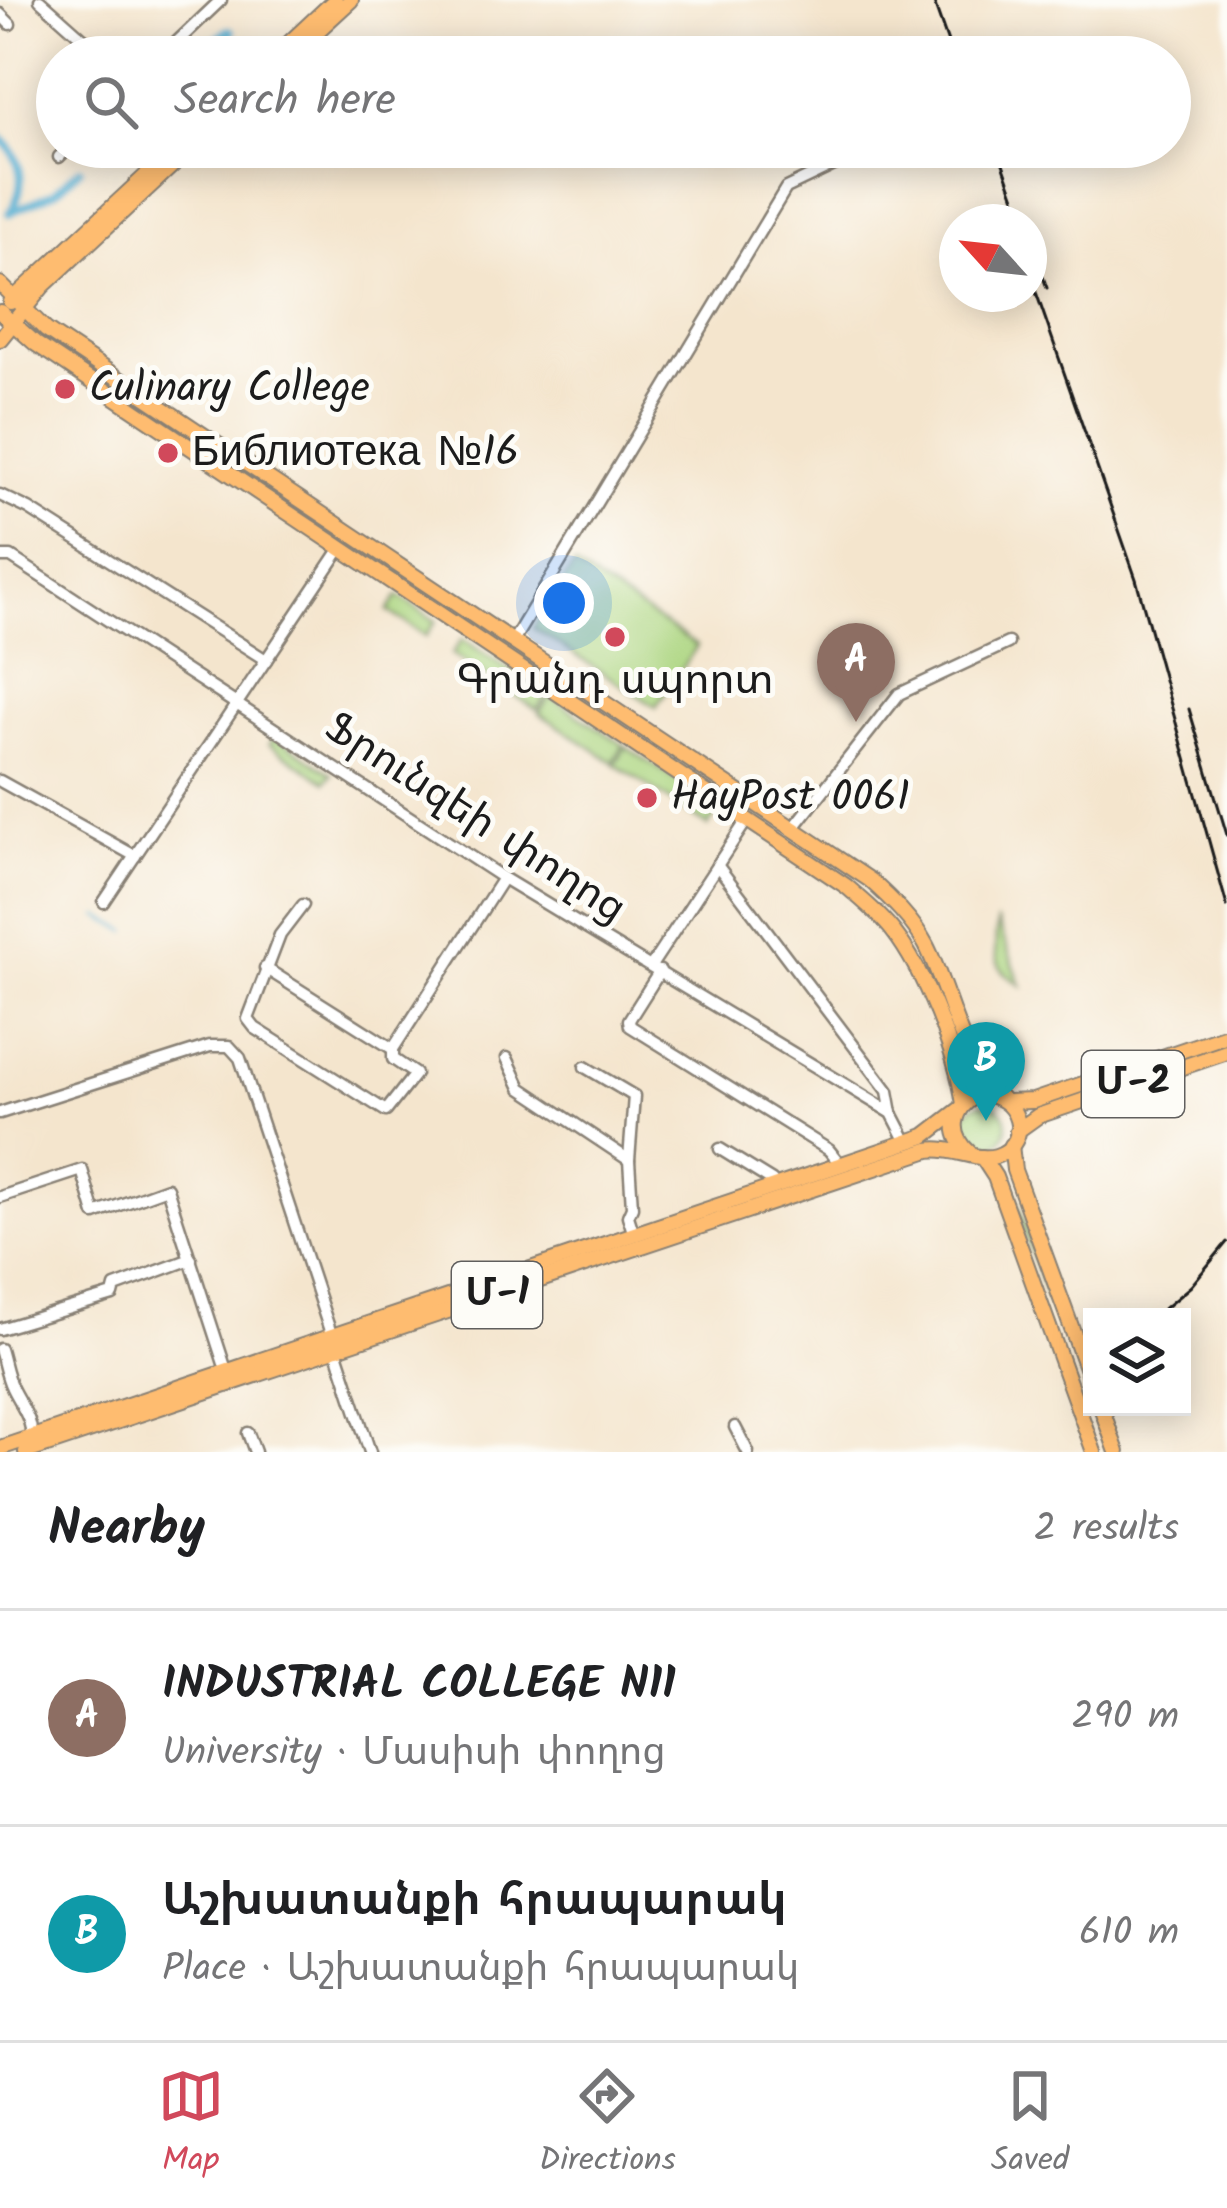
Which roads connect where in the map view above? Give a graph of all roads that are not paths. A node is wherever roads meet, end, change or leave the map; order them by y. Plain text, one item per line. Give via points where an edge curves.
1 (40, 0) edge
2 (220, 0) edge
3 (335, 0) edge
4 (350, 0) edge
5 (80, 36) edge
6 (183, 36) edge
7 (296, 36) edge
8 (311, 36) edge
9 (155, 168) edge
10 (169, 168) edge
11 (828, 168) edge
12 (0, 284) edge
13 (8, 312) edge
14 (0, 339) edge
15 (197, 430) junction
16 (186, 445) junction
17 (218, 445) junction
18 (210, 460) junction
19 (0, 495) edge
20 (341, 548) junction
21 (0, 557) edge
22 (513, 641) junction
23 (1008, 643) dead end
24 (503, 657) junction
25 (266, 661) junction
26 (236, 705) junction
27 (0, 781) edge
28 (747, 820) junction
29 (793, 829) junction
30 (782, 844) junction
31 (135, 856) junction
32 (717, 865) junction
33 (503, 878) junction
34 (104, 902) dead end
35 (303, 905) dead end
36 (910, 921) junction
37 (894, 932) junction
38 (265, 968) junction
39 (655, 969) junction
40 (1227, 1035) edge
41 (393, 1049) junction
42 (1227, 1052) edge
43 (507, 1058) dead end
44 (585, 1067) dead end
45 (1004, 1100) junction
46 (962, 1107) junction
47 (0, 1113) edge
48 (892, 1113) junction
49 (1014, 1138) junction
50 (907, 1142) junction
51 (721, 1149) dead end
52 (976, 1155) junction
53 (629, 1160) junction
54 (841, 1165) junction
55 (773, 1188) junction
56 (0, 1197) edge
57 (634, 1235) junction
58 (191, 1259) junction
59 (1064, 1307) junction
60 (1044, 1314) junction
61 (0, 1329) edge
62 (335, 1344) junction
63 (0, 1349) edge
64 (1083, 1359) edge
65 (227, 1373) junction
66 (1104, 1416) edge
67 (735, 1427) dead end
68 (248, 1432) dead end
69 (0, 1448) edge
70 (29, 1448) edge
71 (255, 1452) edge
72 (370, 1452) edge
73 (748, 1452) edge
74 (1094, 1452) edge
75 (1117, 1452) edge

1 - 5 street
2 - 6 street
3 - 7 main road
4 - 8 main road
9 - 13 main road
10 - 13 main road
11 - 22 street via 786,188
12 - 13 main road
13 - 14 main road
13 - 15 main road
13 - 16 main road via 36,344
15 - 16 main road via 198,440
15 - 17 main road
16 - 18 main road
17 - 18 main road via 206,448
17 - 22 main road
18 - 20 main road
19 - 25 street
20 - 24 main road
20 - 25 street
21 - 26 street, Ֆրունզեի փողոց
22 - 24 main road
22 - 29 main road
23 - 29 street via 898,694
24 - 28 main road
25 - 26 street
26 - 31 street
26 - 33 street, Ֆրունզեի փողոց
27 - 31 street
28 - 30 main road
28 - 32 street
29 - 30 main road
29 - 36 main road via 870,880
30 - 37 main road via 846,886
31 - 34 street
32 - 39 street
32 - 48 street via 888,1091
33 - 39 street, Ֆրունզեի փողոց
33 - 41 street
35 - 38 street
36 - 37 main road
36 - 45 main road via 977,1072
37 - 46 main road via 956,1069
38 - 41 street
38 - 41 street via 248,1019 255,1028 384,1111 415,1074 393,1059
39 - 48 street, Ֆրունզեի փողոց
39 - 54 street via 630,1026 830,1150
40 - 45 main road, Մ-2 via 1033,1101
42 - 49 main road, Մ-2 via 1038,1116
43 - 53 street via 521,1088
44 - 53 street via 634,1096
45 - 46 main road via 986,1094
45 - 49 main road via 1016,1115
46 - 50 main road, Մ-1
46 - 52 main road via 957,1138
47 - 62 street via 230,1046 241,1058
48 - 50 street
49 - 52 main road via 998,1155
49 - 59 main road via 1014,1170
50 - 54 main road, Մ-1
51 - 55 street
52 - 60 main road via 995,1177
52 - 62 main road, Մ-1 via 928,1150
53 - 57 street
54 - 55 main road, Մ-1
55 - 57 main road, Մ-1
56 - 58 street via 82,1170 94,1214 166,1188
57 - 62 main road, Մ-1
58 - 61 street via 115,1286 113,1295
58 - 65 street
59 - 60 main road via 1052,1304
59 - 64 main road
60 - 74 main road
62 - 65 main road, Մ-1
62 - 70 main road, Մ-1
62 - 72 street
63 - 70 street via 32,1425
65 - 70 main road, Մ-1
66 - 75 main road
67 - 73 street
68 - 71 street
69 - 70 main road, Մ-1

